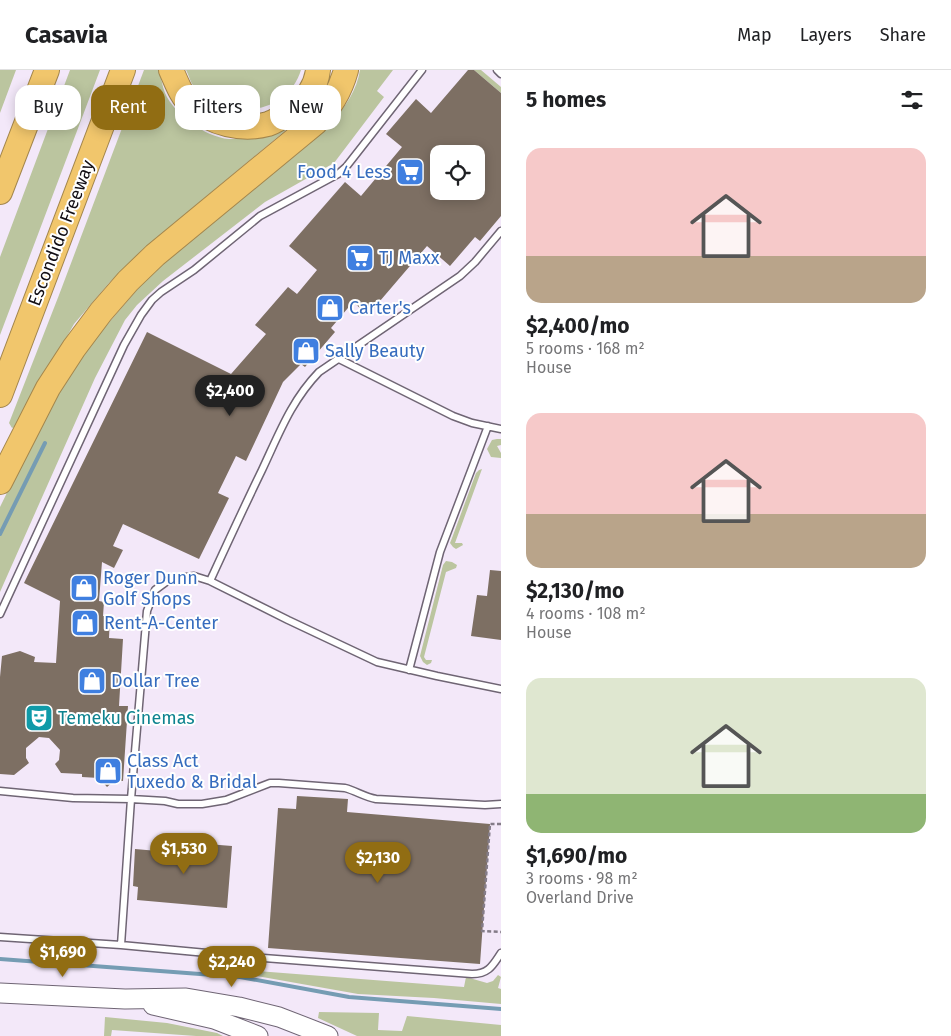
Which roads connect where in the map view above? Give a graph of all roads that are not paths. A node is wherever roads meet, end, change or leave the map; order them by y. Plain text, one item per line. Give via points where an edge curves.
1 (34, 70) edge
2 (47, 70) edge
3 (123, 70) edge
4 (171, 70) edge
5 (318, 70) edge
6 (346, 70) edge
7 (422, 70) edge
8 (497, 70) edge
9 (501, 74) edge
10 (0, 181) edge
11 (0, 192) edge
12 (501, 231) edge
13 (339, 359) junction
14 (0, 395) edge
15 (488, 426) junction
16 (501, 429) edge
17 (0, 482) edge
18 (210, 581) junction
19 (0, 614) edge
20 (409, 670) junction
21 (501, 689) edge
22 (0, 791) edge
23 (131, 799) junction
24 (501, 804) edge
25 (0, 937) edge
26 (121, 945) junction
27 (501, 953) edge
28 (0, 993) edge
29 (125, 999) junction
30 (258, 1036) edge
31 (328, 1036) edge

1 - 10 highway
2 - 11 highway
3 - 14 highway, Escondido Freeway
4 - 5 highway via 182,97 194,108 209,118 238,126 269,124 284,116 311,91
6 - 17 highway via 342,87 315,123 155,255 101,312 48,388
7 - 19 lane via 338,174 260,216 152,300 141,314
8 - 9 lane
12 - 13 lane via 460,276
13 - 15 lane via 452,416
13 - 18 lane via 319,372 296,400
15 - 16 lane
15 - 20 lane via 440,552
18 - 20 lane via 377,662
18 - 23 lane via 194,576 170,579 155,590 150,600
20 - 21 lane
22 - 23 lane via 73,798
23 - 24 lane via 202,804 279,783 344,788 374,799
23 - 26 lane
25 - 26 lane
26 - 27 lane via 472,974 485,972
28 - 29 main road
29 - 30 main road via 214,1020
29 - 31 main road via 186,998 239,1007 279,1017

